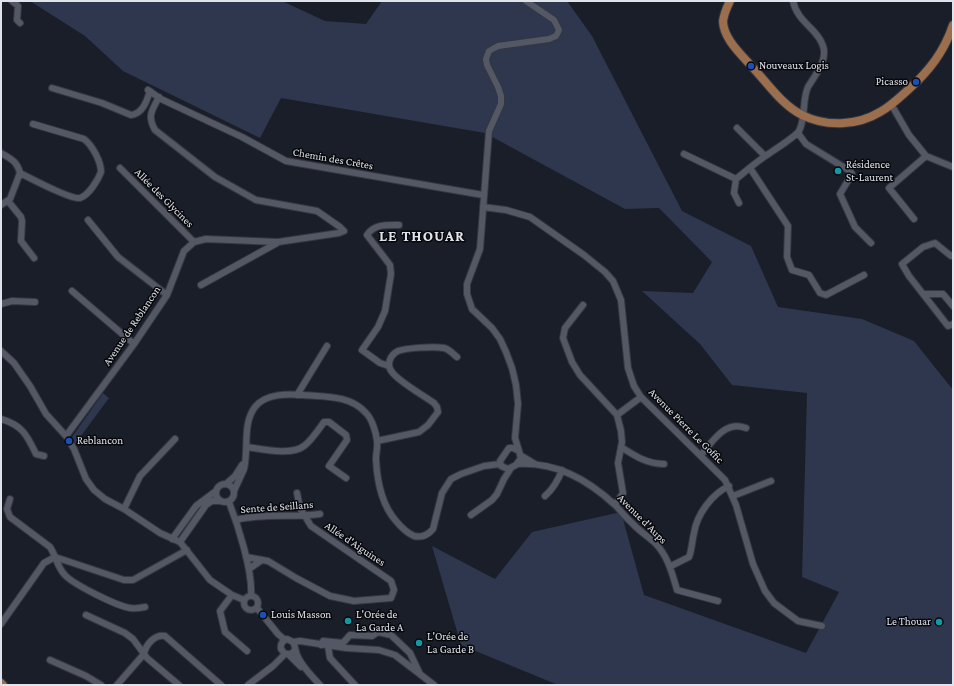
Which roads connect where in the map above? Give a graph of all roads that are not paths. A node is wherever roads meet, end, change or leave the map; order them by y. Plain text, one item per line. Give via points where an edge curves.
1 (12, 1) edge
2 (526, 1) edge
3 (730, 1) edge
4 (793, 1) edge
5 (20, 22) dead end
6 (953, 26) edge
7 (951, 37) edge
8 (52, 88) dead end
9 (158, 97) junction
10 (891, 104) junction
11 (803, 115) junction
12 (33, 124) dead end
13 (737, 128) dead end
14 (798, 133) junction
15 (1, 153) edge
16 (684, 154) dead end
17 (765, 156) junction
18 (926, 156) junction
19 (953, 166) edge
20 (120, 168) dead end
21 (750, 168) junction
22 (20, 173) junction
23 (736, 179) junction
24 (483, 195) junction
25 (8, 200) junction
26 (739, 203) dead end
27 (1, 205) edge
28 (483, 207) junction
29 (914, 219) dead end
30 (88, 220) dead end
31 (398, 225) dead end
32 (194, 242) junction
33 (278, 242) junction
34 (871, 243) dead end
35 (953, 255) edge
36 (34, 258) dead end
37 (864, 275) dead end
38 (201, 285) dead end
39 (72, 291) dead end
40 (923, 294) junction
41 (167, 295) junction
42 (35, 302) dead end
43 (1, 304) edge
44 (583, 305) dead end
45 (953, 306) edge
46 (953, 324) edge
47 (134, 344) junction
48 (327, 346) dead end
49 (1, 351) edge
50 (457, 357) dead end
51 (389, 366) junction
52 (297, 395) junction
53 (641, 397) junction
54 (617, 415) junction
55 (1, 419) edge
56 (746, 428) dead end
57 (66, 436) junction
58 (515, 438) junction
59 (175, 439) dead end
60 (377, 441) junction
61 (247, 447) junction
62 (621, 447) junction
63 (509, 448) junction
64 (520, 453) junction
65 (701, 455) junction
66 (44, 456) dead end
67 (502, 456) junction
68 (245, 460) junction
69 (517, 464) junction
70 (535, 464) junction
71 (664, 464) dead end
72 (484, 466) junction
73 (501, 466) junction
74 (511, 468) junction
75 (562, 470) junction
76 (346, 478) dead end
77 (504, 479) junction
78 (771, 481) dead end
79 (226, 484) junction
80 (729, 486) junction
81 (216, 491) junction
82 (234, 491) junction
83 (298, 493) dead end
84 (545, 496) dead end
85 (733, 496) junction
86 (10, 499) dead end
87 (220, 501) junction
88 (229, 502) junction
89 (615, 505) junction
90 (124, 509) junction
91 (320, 514) dead end
92 (471, 515) dead end
93 (305, 516) junction
94 (236, 520) junction
95 (172, 539) junction
96 (180, 542) junction
97 (187, 550) junction
98 (55, 557) junction
99 (246, 557) junction
100 (262, 560) junction
101 (670, 566) junction
102 (249, 569) junction
103 (232, 595) junction
104 (251, 596) junction
105 (244, 600) junction
106 (718, 602) dead end
107 (145, 607) dead end
108 (255, 609) junction
109 (86, 615) dead end
110 (1, 624) edge
111 (822, 626) dead end
112 (293, 642) junction
113 (304, 642) junction
114 (321, 645) junction
115 (328, 646) junction
116 (284, 648) junction
117 (295, 649) junction
118 (247, 651) dead end
119 (144, 654) junction
120 (50, 660) dead end
121 (308, 672) junction
122 (420, 674) junction
123 (101, 685) edge
124 (117, 685) edge
125 (179, 685) edge
126 (222, 685) edge
127 (248, 685) edge
128 (320, 685) edge
129 (355, 685) edge
130 (434, 685) edge

1 - 5 street via 18,6 17,20
2 - 24 street via 554,20 558,30 556,36 549,39 498,46 489,51 487,65 498,87 501,104 489,131
3 - 11 main road via 723,21 730,39 783,101
4 - 11 street via 796,12 822,41 825,53 807,90
6 - 7 main road
7 - 10 main road via 925,74
8 - 9 street, Chemin des Crêtes via 106,104 131,115 141,110 149,90
9 - 24 street, Chemin des Crêtes via 286,161
9 - 33 street via 150,114 150,122 155,130 213,176 256,200 317,211 344,231
10 - 11 main road via 870,117 852,122 829,123
10 - 18 street via 909,135
11 - 14 street
12 - 22 street via 84,139 99,163 101,172 87,193 77,198
13 - 17 street
14 - 17 street
14 - 34 street via 806,144 850,170 852,174 840,194 855,227
15 - 22 street via 15,161
16 - 23 street
17 - 21 street
18 - 19 street
18 - 29 street via 889,188
20 - 32 street, Allée des Glycines
21 - 23 street
21 - 37 street via 788,226 787,257 792,270 809,275 820,293 826,295
22 - 25 street
23 - 26 street via 734,193
24 - 28 street
25 - 27 street
25 - 36 street via 21,217 21,241
28 - 53 street, Avenue Pierre Le Goffic via 530,217 584,254 613,281 621,300 628,368
28 - 58 street via 480,249 467,284 467,294 472,309 500,339 512,368 518,404
30 - 41 street via 118,257
31 - 51 street via 375,227 367,234 390,265 391,274 385,311 362,350 380,363
32 - 33 street via 206,239
32 - 41 street, Avenue de Reblancon via 184,251
33 - 38 street
35 - 40 street via 935,243 923,247 902,264
39 - 47 street
40 - 45 street via 943,294
40 - 46 street via 948,326
41 - 47 street, Avenue de Reblancon
42 - 43 street
44 - 54 street via 565,328 563,338 572,362 580,374
47 - 57 street, Avenue de Reblancon
48 - 52 street
49 - 57 street via 14,363 46,414
50 - 51 street via 446,348 399,351 392,355
51 - 60 street via 406,384 434,403 438,412 419,432
52 - 60 street via 340,398 358,405 367,414
52 - 61 street via 269,397 255,406 249,418
53 - 54 street
53 - 65 street, Avenue Pierre Le Goffic
54 - 62 street
55 - 66 street via 17,426 27,435 36,454
56 - 65 street via 738,425 725,429
57 - 90 street via 86,479 94,490
58 - 63 street
58 - 64 street
59 - 90 street via 140,476
60 - 72 street via 376,459 384,504 402,529 420,537 430,533 442,493 451,479
61 - 68 street
61 - 76 street via 284,452 295,450 304,446 324,422 329,422 346,435 347,440 329,466
62 - 71 street via 641,460
62 - 89 street via 618,463 623,493
63 - 64 street
63 - 67 street
64 - 69 street via 520,461
64 - 70 street, Avenue d'Aups
65 - 80 street, Avenue Pierre Le Goffic
67 - 72 street
67 - 73 street
68 - 79 street via 235,476
68 - 82 street
69 - 70 street, Avenue d'Aups
69 - 74 street
70 - 75 street, Avenue d'Aups
72 - 73 street
73 - 74 street
73 - 77 street
74 - 77 street
75 - 84 street via 555,485
75 - 89 street, Avenue d'Aups via 579,478
77 - 92 street via 492,500
78 - 85 street
79 - 81 street via 219,486
79 - 82 street
80 - 85 street, Avenue Pierre Le Goffic
80 - 101 street via 716,494 702,511 688,557
81 - 87 street via 216,498
81 - 95 street via 196,506
82 - 88 street via 234,498
83 - 93 street, Allée d'Aiguines via 300,508
85 - 111 street, Avenue Pierre Le Goffic via 753,564 765,591 774,603 798,621
86 - 98 street via 10,517 50,547
87 - 88 street
87 - 96 street via 212,501 206,505
88 - 94 street
89 - 101 street, Avenue d'Aups via 656,544
90 - 95 street
91 - 93 street, Sente de Seillans
93 - 94 street, Sente de Seillans via 248,517
93 - 100 street, Allée d'Aiguines via 310,526 391,581 394,590 391,598 354,602 330,596 268,560
94 - 99 street
95 - 96 street
96 - 97 street
97 - 98 street via 133,580 124,580
97 - 103 street via 210,580
98 - 107 street via 64,575 80,586 122,606
98 - 110 street via 44,563
99 - 100 street
99 - 102 street
100 - 102 street
101 - 106 street, Avenue d'Aups via 677,590
102 - 104 street
103 - 105 street
103 - 118 street via 220,611 225,632
104 - 105 street
104 - 108 street via 258,601
105 - 108 street via 246,610
108 - 116 street
109 - 119 street via 125,633
112 - 113 street
112 - 116 street via 289,639
112 - 117 street
113 - 114 street
113 - 117 street
114 - 115 street
114 - 122 street via 323,641 343,643 350,635 372,636 378,632 391,635 410,653
115 - 122 street via 379,650 395,655
115 - 129 street via 330,658
116 - 117 street via 292,653
116 - 121 street via 298,665
116 - 127 street
117 - 121 street via 298,659
119 - 124 street
119 - 125 street
119 - 126 street via 145,649 156,637 165,636
120 - 123 street
121 - 128 street
122 - 130 street

